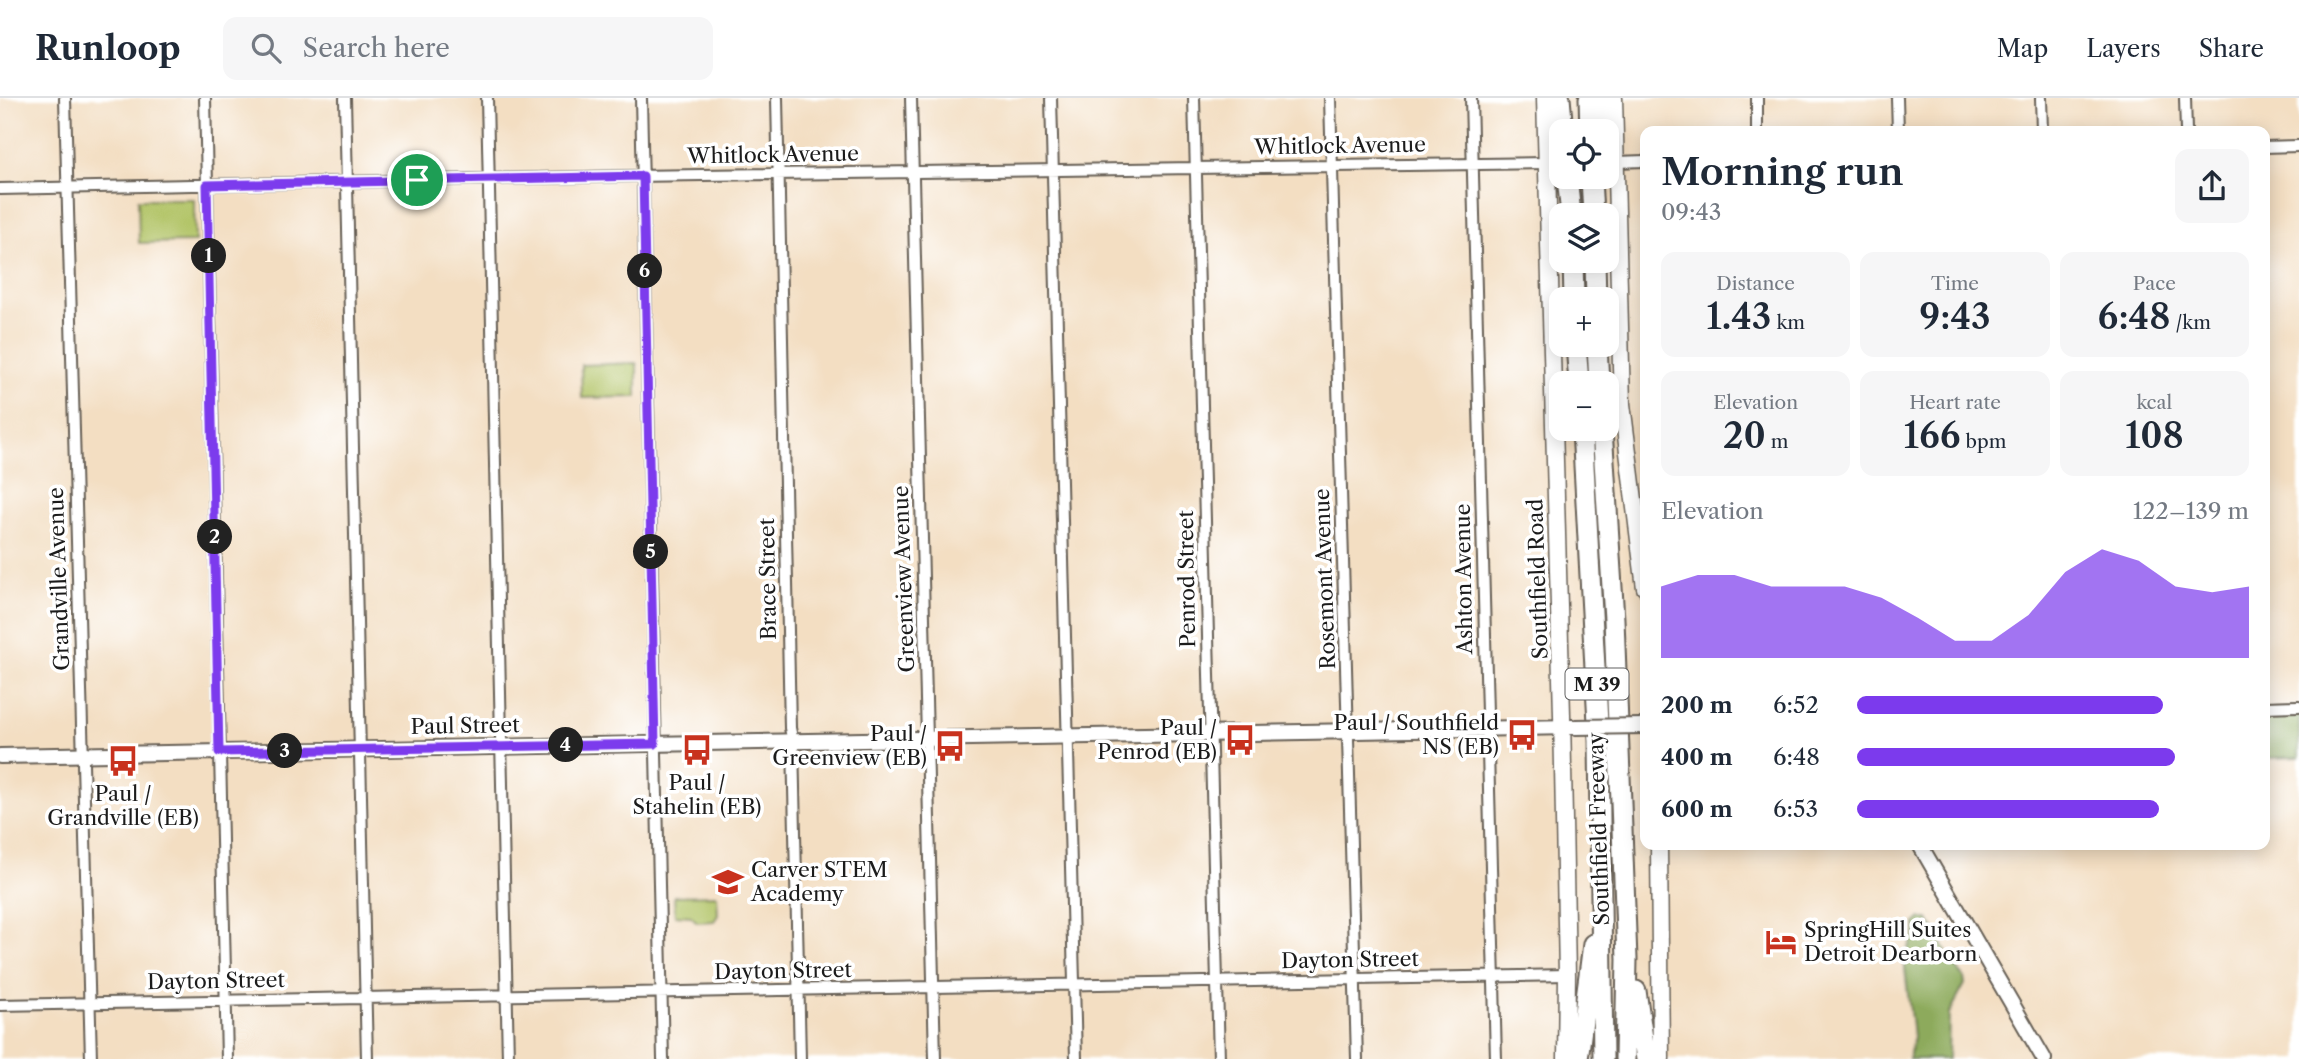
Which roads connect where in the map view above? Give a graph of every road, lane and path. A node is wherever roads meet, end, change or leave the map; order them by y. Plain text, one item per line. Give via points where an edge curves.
1 (65, 98) edge
2 (205, 98) edge
3 (345, 98) edge
4 (487, 98) edge
5 (641, 98) edge
6 (777, 98) edge
7 (911, 98) edge
8 (1051, 98) edge
9 (1194, 98) edge
10 (1330, 98) edge
11 (1471, 98) edge
12 (1545, 98) edge
13 (1560, 98) edge
14 (1569, 98) edge
15 (1589, 98) edge
16 (1604, 98) edge
17 (1614, 98) edge
18 (1756, 98) edge
19 (1897, 98) edge
20 (2041, 98) edge
21 (2185, 98) edge
22 (1562, 119) edge
23 (1570, 119) edge
24 (1590, 119) edge
25 (1604, 119) edge
26 (1615, 119) edge
27 (1758, 126) edge
28 (1898, 126) edge
29 (2042, 126) edge
30 (2186, 126) edge
31 (2299, 146) edge
32 (2270, 147) edge
33 (1640, 161) edge
34 (1619, 162) edge
35 (1473, 163) junction
36 (1547, 163) junction
37 (1331, 166) junction
38 (1196, 168) junction
39 (1053, 170) junction
40 (912, 172) junction
41 (779, 175) junction
42 (643, 176) junction
43 (489, 179) junction
44 (347, 182) junction
45 (207, 185) junction
46 (68, 188) junction
47 (0, 189) edge
48 (1617, 189) edge
49 (1583, 441) edge
50 (1603, 441) edge
51 (1640, 548) edge
52 (2299, 706) edge
53 (2270, 707) edge
54 (1640, 726) edge
55 (1569, 727) junction
56 (1487, 729) junction
57 (1349, 731) junction
58 (1210, 734) junction
59 (1068, 736) junction
60 (928, 739) junction
61 (793, 742) junction
62 (655, 744) junction
63 (502, 746) junction
64 (361, 750) junction
65 (219, 752) junction
66 (83, 755) junction
67 (0, 757) edge
68 (1659, 850) edge
69 (1923, 850) edge
70 (1601, 909) junction
71 (1627, 959) junction
72 (1567, 975) junction
73 (1494, 976) junction
74 (1356, 979) junction
75 (1217, 982) junction
76 (1074, 984) junction
77 (933, 987) junction
78 (798, 990) junction
79 (662, 992) junction
80 (506, 995) junction
81 (366, 998) junction
82 (225, 1001) junction
83 (90, 1003) junction
84 (0, 1005) edge
85 (92, 1059) edge
86 (227, 1059) edge
87 (368, 1059) edge
88 (508, 1059) edge
89 (663, 1059) edge
90 (800, 1059) edge
91 (936, 1059) edge
92 (1076, 1059) edge
93 (1219, 1059) edge
94 (1357, 1059) edge
95 (1496, 1059) edge
96 (1566, 1059) edge
97 (1578, 1059) edge
98 (1603, 1059) edge
99 (1625, 1059) edge
100 (1646, 1059) edge
101 (1661, 1059) edge
102 (2044, 1059) edge

1 - 46 street, Grandville Avenue
2 - 45 street
3 - 44 street
4 - 43 street
5 - 42 street
6 - 41 street, Brace Street
7 - 40 street, Greenview Avenue
8 - 39 street
9 - 38 street, Penrod Street
10 - 37 street, Rosemont Avenue
11 - 35 street, Ashton Avenue
12 - 36 main road, Southfield Road
13 - 22 highway
14 - 23 highway
15 - 24 highway
16 - 25 highway
17 - 26 main road
18 - 27 street
19 - 28 street
20 - 29 street
21 - 30 street
31 - 32 street
33 - 34 street
35 - 36 street, Whitlock Avenue
35 - 37 street, Whitlock Avenue
35 - 56 street, Ashton Avenue
36 - 55 main road, Southfield Road
37 - 38 street, Whitlock Avenue
37 - 57 street, Rosemont Avenue
38 - 39 street, Whitlock Avenue
38 - 58 street, Penrod Street
39 - 40 street, Whitlock Avenue
39 - 59 street
40 - 41 street, Whitlock Avenue
40 - 60 street, Greenview Avenue
41 - 42 street, Whitlock Avenue
41 - 61 street, Brace Street
42 - 43 street, Whitlock Avenue
42 - 62 street
43 - 44 street, Whitlock Avenue
43 - 63 street
44 - 45 street, Whitlock Avenue
44 - 64 street
45 - 46 street, Whitlock Avenue
45 - 65 street
46 - 47 street, Whitlock Avenue
46 - 66 street, Grandville Avenue
48 - 51 main road via 1622,404
49 - 70 highway, Southfield Freeway / M 39 via 1600,741
50 - 71 highway, Southfield Freeway / M 39
52 - 53 street
54 - 55 street, Paul Street, bridge
55 - 56 street, Paul Street
55 - 72 main road, Southfield Road
56 - 57 street, Paul Street
56 - 73 street, Ashton Avenue
57 - 58 street, Paul Street
57 - 74 street, Rosemont Avenue
58 - 59 street, Paul Street
58 - 75 street, Penrod Street
59 - 60 street, Paul Street
59 - 76 street
60 - 61 street, Paul Street
60 - 77 street, Greenview Avenue
61 - 62 street, Paul Street
61 - 78 street, Brace Street
62 - 63 street, Paul Street
62 - 79 street
63 - 64 street, Paul Street
63 - 80 street
64 - 65 street, Paul Street
64 - 81 street
65 - 66 street, Paul Street
65 - 82 street
66 - 67 street, Paul Street
66 - 83 street, Grandville Avenue
68 - 101 main road
69 - 102 street
70 - 97 highway via 1590,956
70 - 98 highway, Southfield Freeway / M 39
71 - 99 highway, Southfield Freeway / M 39
71 - 100 highway
72 - 73 street, Dayton Street
72 - 96 main road, Southfield Road
73 - 74 street, Dayton Street
73 - 95 street, Ashton Avenue
74 - 75 street, Dayton Street
74 - 94 street, Rosemont Avenue
75 - 76 street, Dayton Street
75 - 93 street, Penrod Street
76 - 77 street, Dayton Street
76 - 92 street
77 - 78 street, Dayton Street
77 - 91 street, Greenview Avenue
78 - 79 street, Dayton Street
78 - 90 street, Brace Street
79 - 80 street, Dayton Street
79 - 89 street
80 - 81 street, Dayton Street
80 - 88 street
81 - 82 street, Dayton Street
81 - 87 street
82 - 83 street, Dayton Street
82 - 86 street
83 - 84 street, Dayton Street
83 - 85 street, Grandville Avenue

